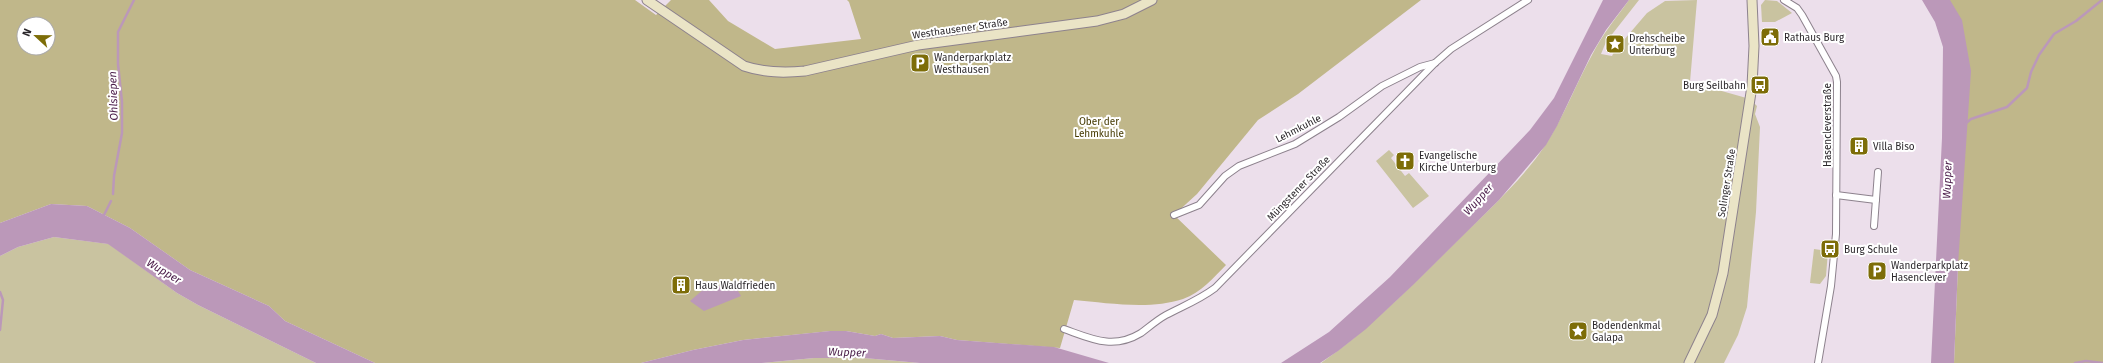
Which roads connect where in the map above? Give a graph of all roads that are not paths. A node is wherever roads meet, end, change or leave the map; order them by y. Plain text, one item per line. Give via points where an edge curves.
1 (647, 0) edge
2 (1152, 0) edge
3 (1528, 0) edge
4 (1752, 0) edge
5 (1784, 0) edge
6 (1435, 63) junction
7 (1878, 172) dead end
8 (1836, 195) junction
9 (1876, 200) junction
10 (1174, 215) dead end
11 (1874, 226) dead end
12 (1064, 329) dead end
13 (1689, 363) edge
14 (1818, 363) edge

1 - 2 main road, Westhausener Straße via 734,61 770,72 805,71 918,45 1097,21 1124,14
3 - 6 street, Müngstener Straße via 1451,49
4 - 13 main road, Solinger Straße via 1752,86 1723,273 1712,315
5 - 8 street, Hasencleverstraße via 1800,12 1836,76
6 - 10 street, Lehmkuhle via 1415,69 1382,86 1295,144 1243,163 1230,172 1199,205
6 - 12 street, Müngstener Straße via 1204,297 1165,315 1140,334 1119,343 1105,342
7 - 9 street
8 - 9 street
8 - 14 street, Hasencleverstraße via 1834,257
9 - 11 street

